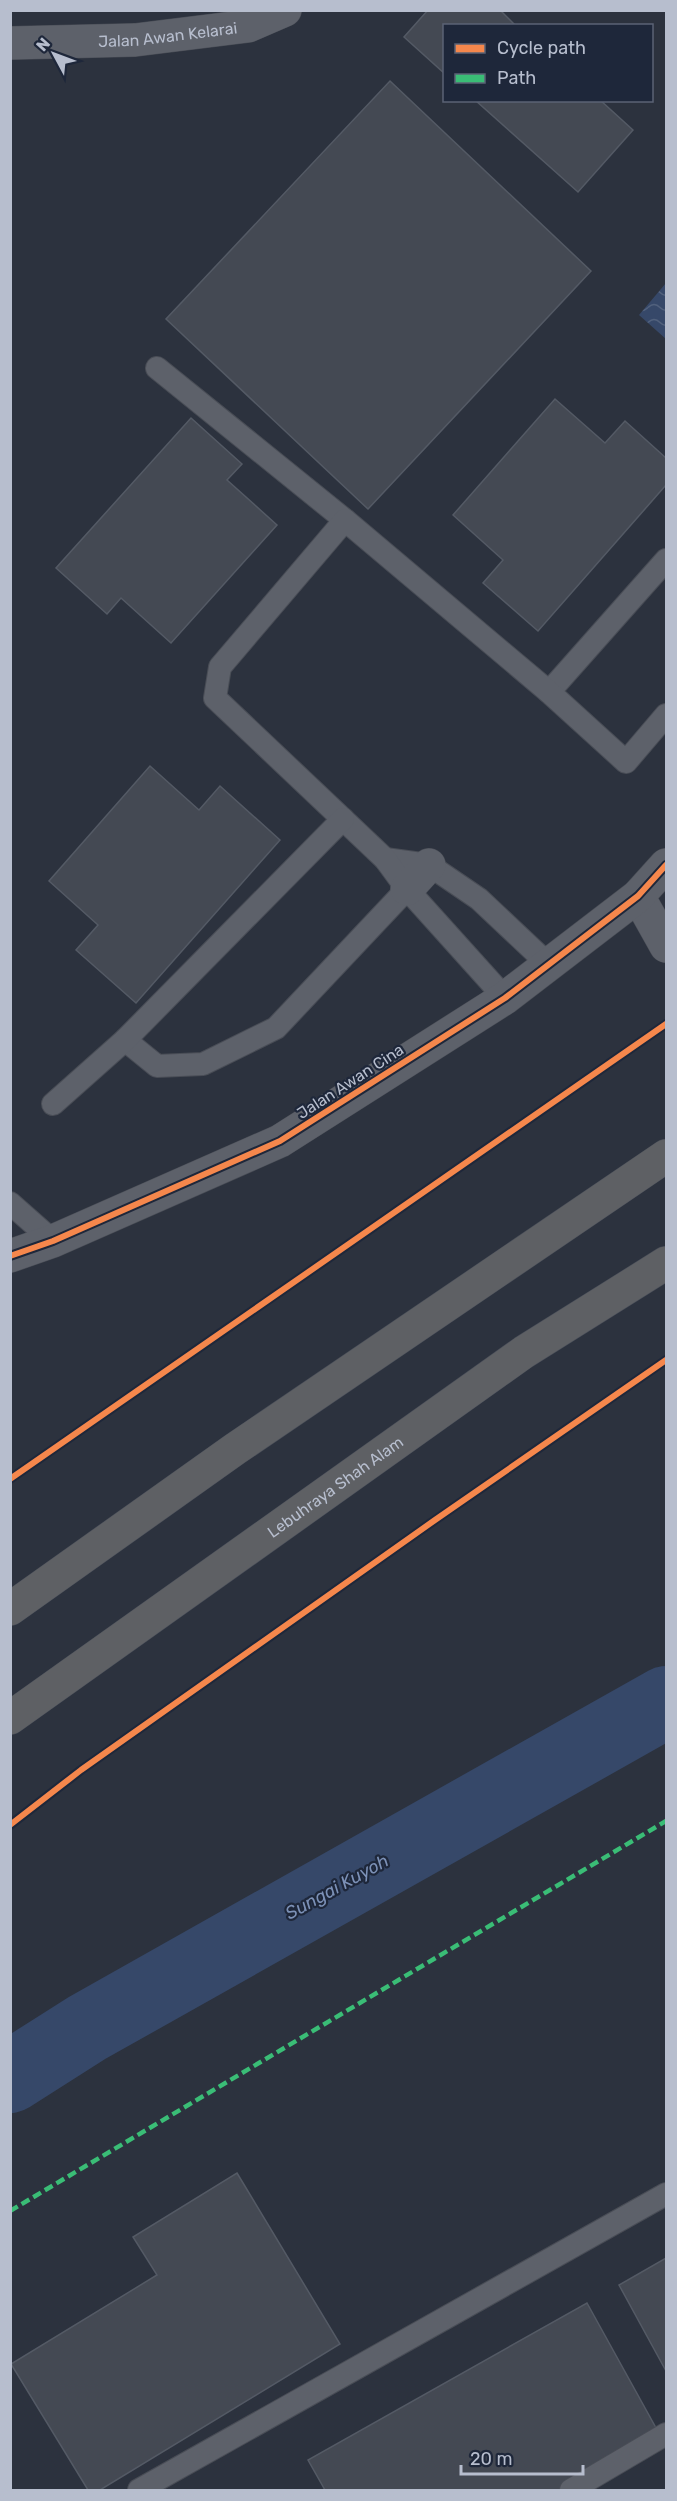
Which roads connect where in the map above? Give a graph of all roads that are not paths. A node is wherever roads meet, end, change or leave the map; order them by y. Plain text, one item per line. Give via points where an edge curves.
1 (285, 10) edge
2 (10, 43) edge
3 (157, 368) dead end
4 (345, 520) junction
5 (666, 561) edge
6 (549, 692) junction
7 (666, 715) edge
8 (343, 819) junction
9 (385, 859) junction
10 (429, 865) junction
11 (666, 865) edge
12 (407, 889) junction
13 (638, 896) junction
14 (666, 946) edge
15 (548, 964) junction
16 (506, 998) junction
17 (125, 1040) junction
18 (53, 1104) dead end
19 (666, 1156) edge
20 (10, 1203) edge
21 (53, 1241) junction
22 (10, 1256) edge
23 (666, 1263) edge
24 (10, 1609) edge
25 (10, 1718) edge
26 (666, 2194) edge
27 (666, 2434) edge
28 (163, 2484) edge
29 (139, 2490) edge
30 (571, 2490) edge

1 - 2 street, Jalan Awan Kelarai via 248,26 135,40
3 - 4 lane
4 - 6 lane
4 - 8 lane via 220,667 215,698
5 - 6 lane
6 - 7 lane via 626,762
8 - 9 lane
8 - 17 lane
9 - 10 lane
9 - 12 lane
10 - 12 street
10 - 15 lane via 479,899
11 - 13 street, Jalan Awan Cina
12 - 16 lane
12 - 17 lane via 276,1028 203,1064 158,1066
13 - 14 street
13 - 15 street, Jalan Awan Cina
15 - 16 street, Jalan Awan Cina
16 - 21 street, Jalan Awan Cina via 280,1142
17 - 18 lane
19 - 24 highway via 235,1449
20 - 21 lane
21 - 22 street, Jalan Awan Cina
23 - 25 highway, Lebuhraya Shah Alam via 524,1352
26 - 28 lane
27 - 30 lane
28 - 29 lane

